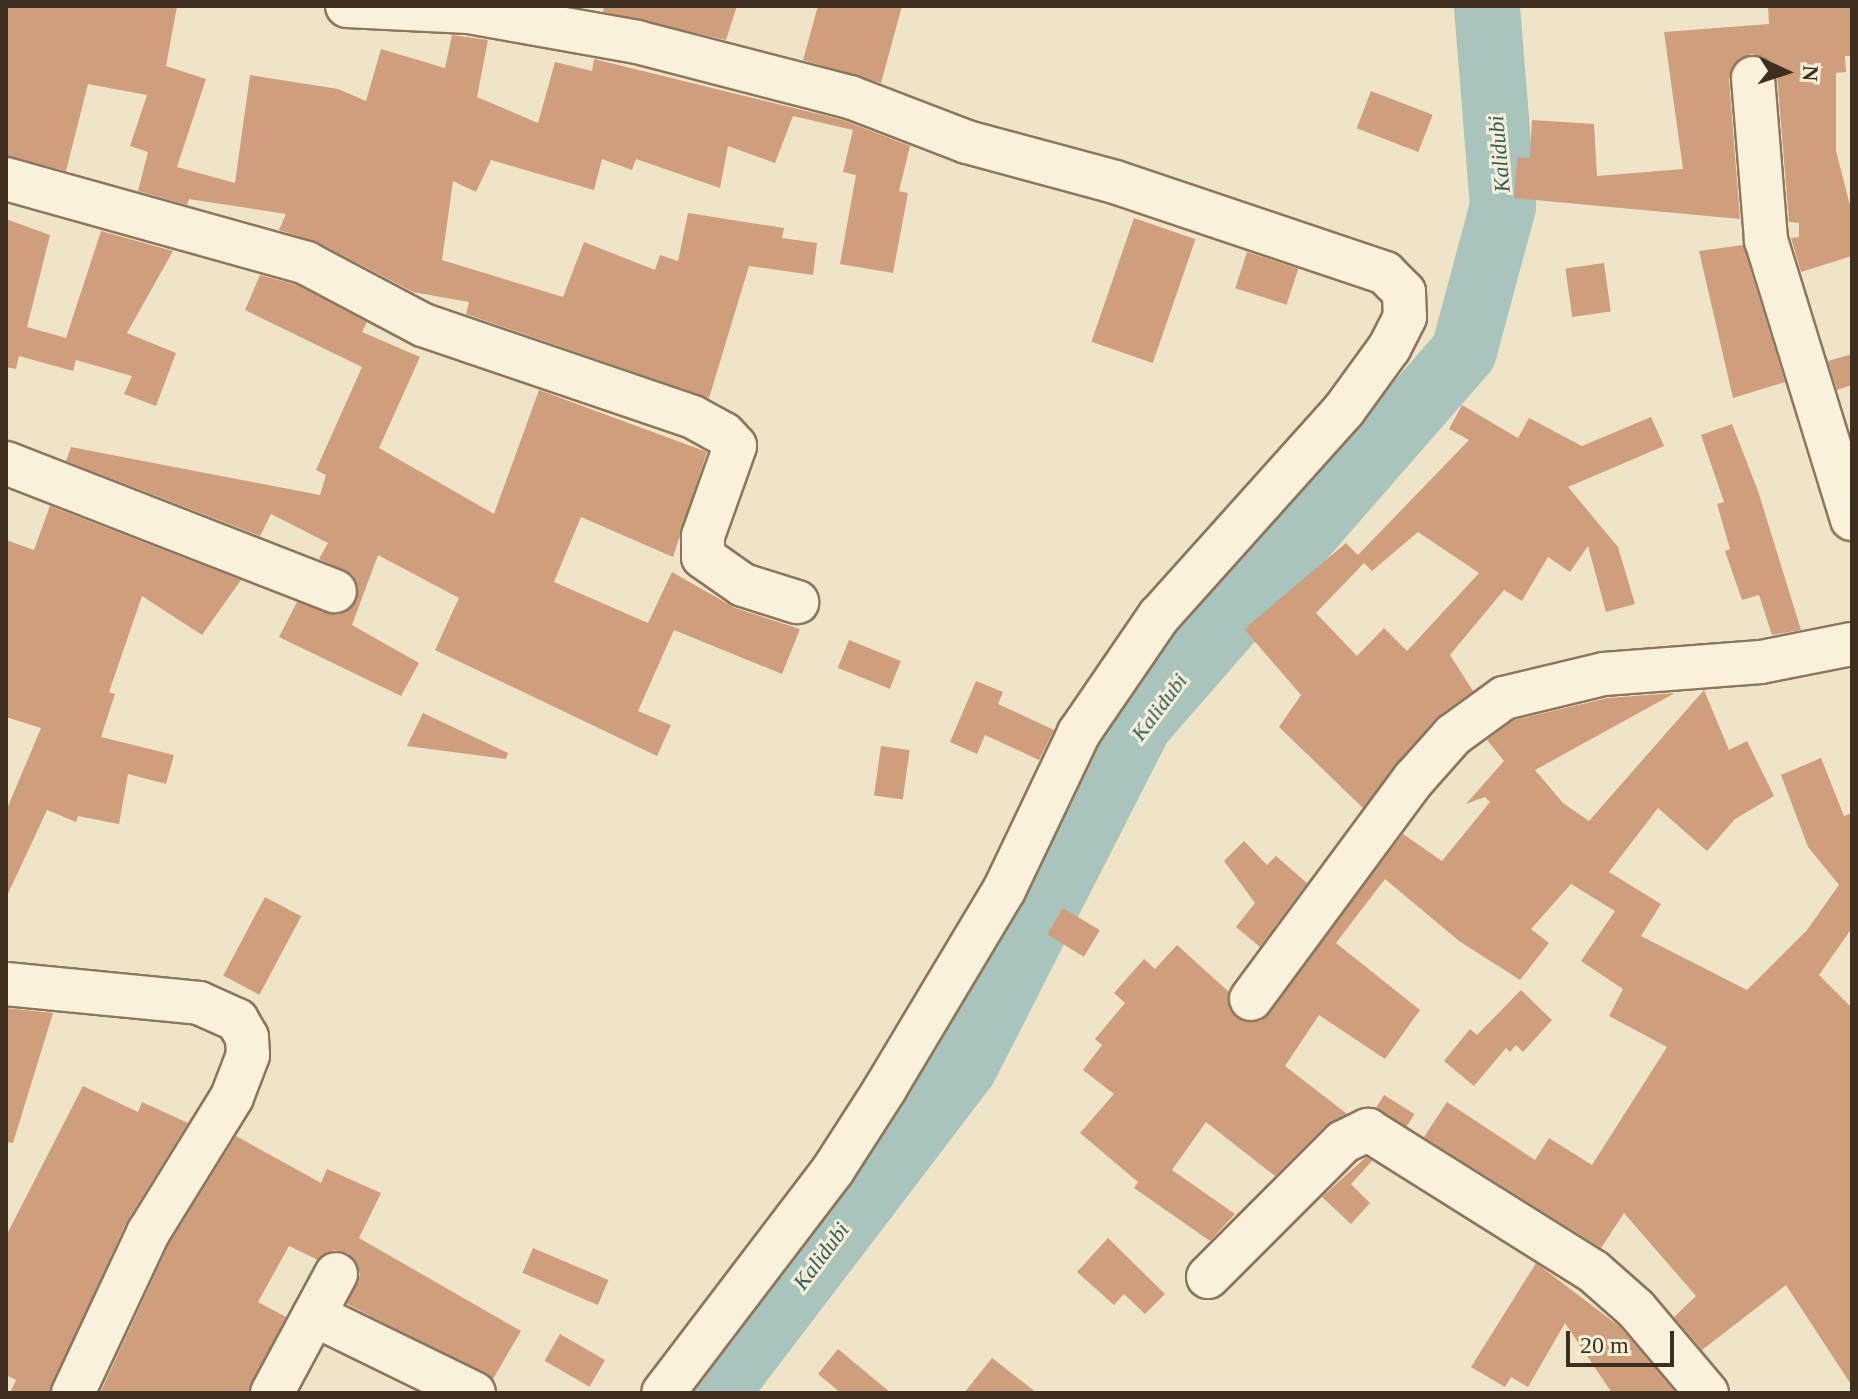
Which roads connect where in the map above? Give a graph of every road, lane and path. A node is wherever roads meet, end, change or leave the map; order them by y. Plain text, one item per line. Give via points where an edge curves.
1 (347, 6) edge
2 (639, 24) edge
3 (1753, 78) dead end
4 (6, 179) edge
5 (6, 463) edge
6 (1852, 519) edge
7 (335, 591) dead end
8 (797, 602) dead end
9 (1852, 644) edge
10 (6, 984) edge
11 (1251, 999) dead end
12 (336, 1274) dead end
13 (1208, 1277) dead end
14 (314, 1315) junction
15 (73, 1393) edge
16 (272, 1393) edge
17 (474, 1393) edge
18 (663, 1393) edge
19 (1707, 1393) edge

1 - 2 street
2 - 18 street via 967,142 1115,182 1385,273 1404,292 1405,317 1344,410 1150,629 1079,733 1004,890 885,1089 833,1170
3 - 6 street via 1766,240
4 - 8 street via 306,263 423,325 714,428 735,446 703,536 703,557 743,585
5 - 7 street
9 - 11 street via 1761,662 1604,674 1504,698 1453,735 1414,779
10 - 15 street via 199,1003 237,1020 247,1037 248,1055 232,1097 148,1233
12 - 14 street
13 - 19 street via 1343,1142 1368,1130 1593,1271 1636,1309
14 - 16 street
14 - 17 street

